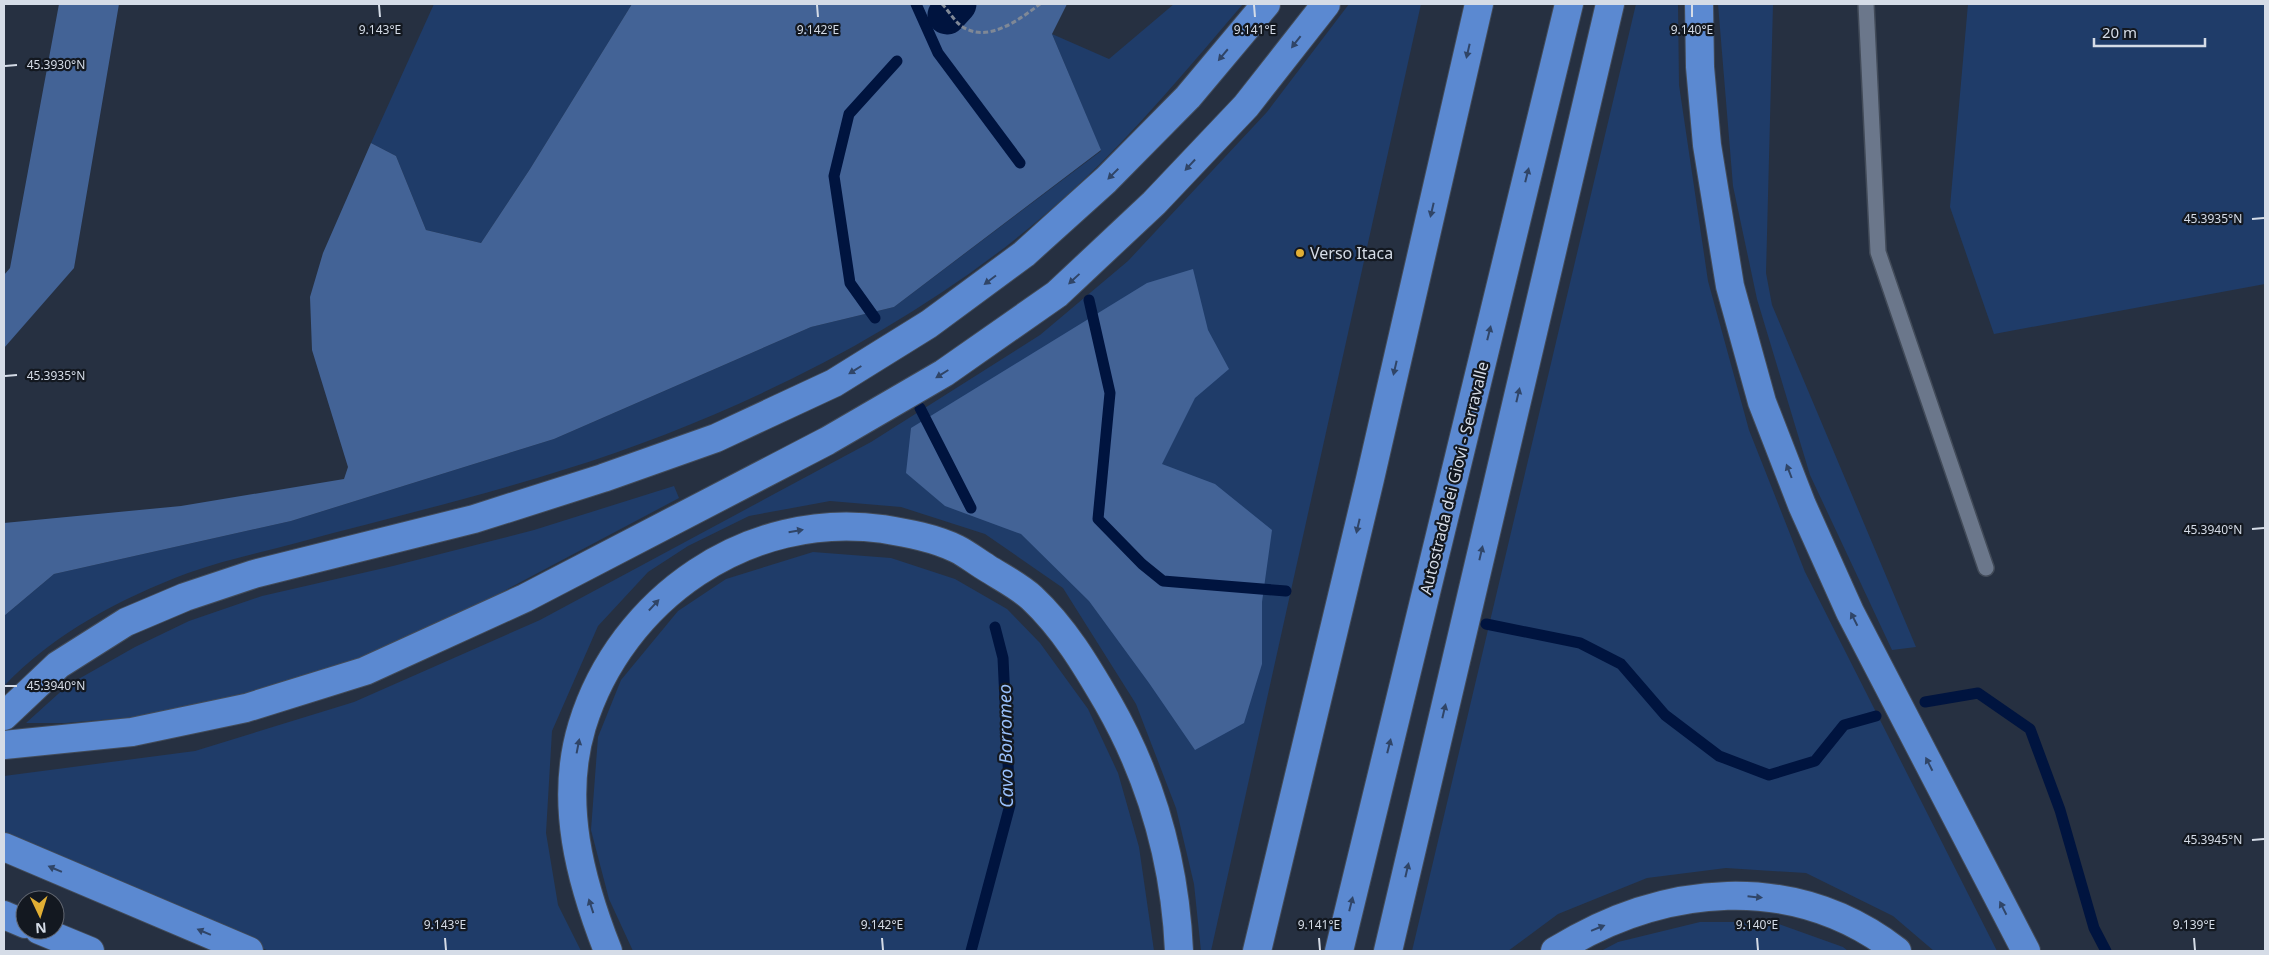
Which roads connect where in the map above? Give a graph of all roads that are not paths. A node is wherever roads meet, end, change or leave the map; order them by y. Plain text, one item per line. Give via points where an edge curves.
1 (1266, 4) edge
2 (1326, 4) edge
3 (1479, 4) edge
4 (1569, 4) edge
5 (1610, 4) edge
6 (1699, 4) edge
7 (1866, 4) edge
8 (1986, 568) dead end
9 (4, 716) edge
10 (4, 745) edge
11 (4, 847) edge
12 (63, 940) edge
13 (90, 951) edge
14 (249, 951) edge
15 (608, 951) edge
16 (1179, 951) edge
17 (1257, 951) edge
18 (1339, 951) edge
19 (1388, 951) edge
20 (1555, 951) edge
21 (1897, 951) edge
22 (2026, 951) edge

1 -> 9 highway via 1188,97 1106,180 1024,254 929,324 834,383 716,438 603,478 474,519 254,574 185,597 126,622 58,665
2 -> 10 highway via 1246,106 1154,203 1057,294 944,373 827,441 525,598 365,671 246,708 132,732
3 -> 17 highway
18 -> 4 highway, Autostrada dei Giovi - Serravalle
19 -> 5 highway
22 -> 6 highway via 1850,612 1802,505 1762,402 1730,286 1707,145 1700,67
7 - 8 lane via 1878,252
14 -> 11 highway
12 - 13 highway
15 -> 16 highway via 581,872 572,801 581,728 610,661 630,631 661,598 696,571 736,549 819,527 860,526 909,533 956,548 1029,595 1060,627 1119,722 1147,787 1168,853
20 -> 21 highway via 1584,934 1634,914 1684,899 1738,895 1791,900 1833,913 1872,932

